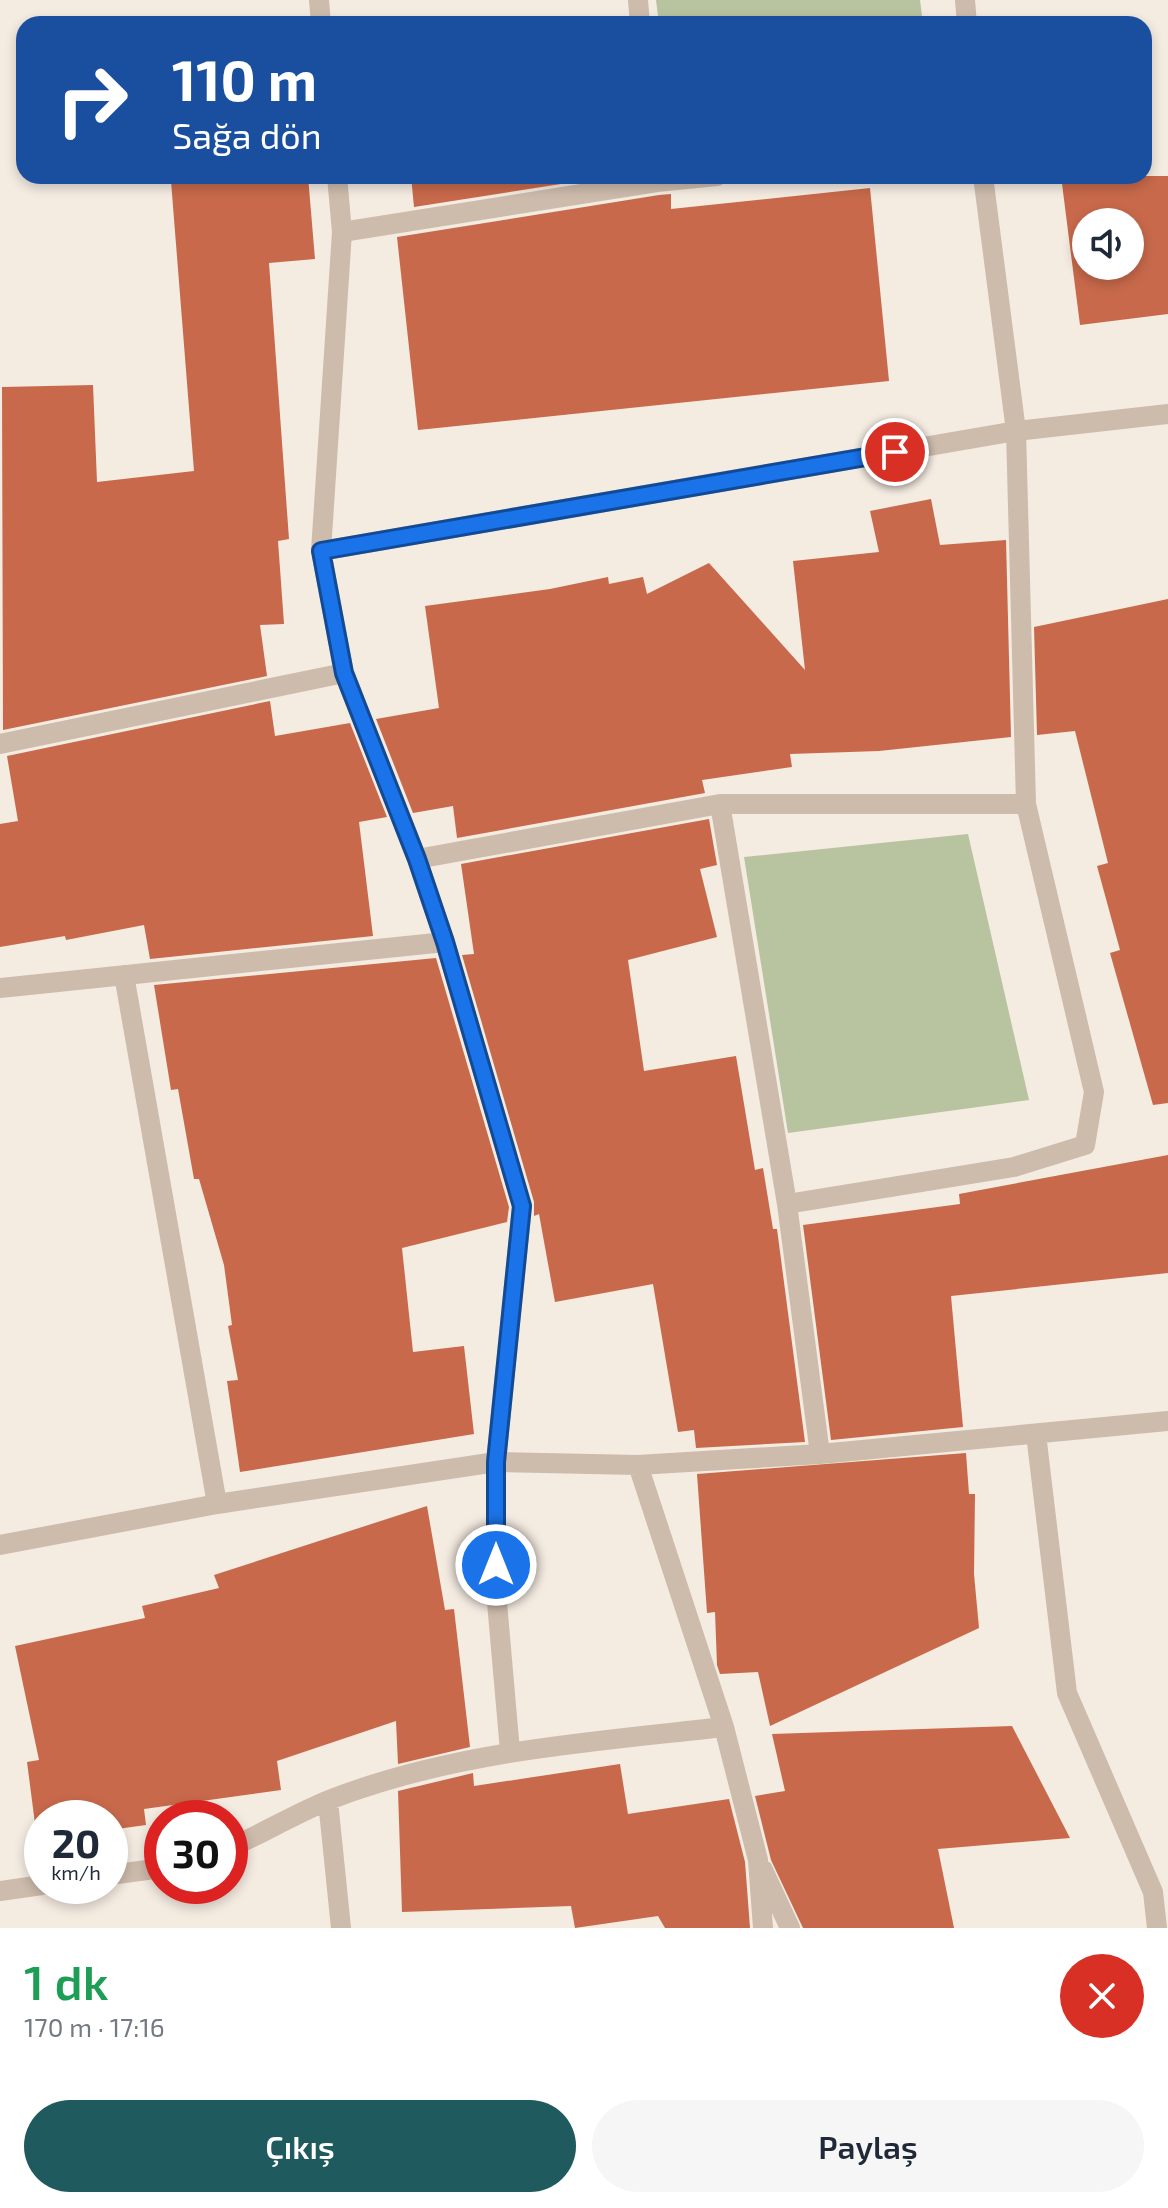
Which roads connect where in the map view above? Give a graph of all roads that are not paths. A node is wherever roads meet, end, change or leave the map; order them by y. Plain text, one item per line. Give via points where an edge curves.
1 (338, 184) edge
2 (626, 184) edge
3 (984, 184) edge
4 (342, 232) junction
5 (1168, 414) edge
6 (1016, 431) junction
7 (321, 551) junction
8 (344, 673) junction
9 (0, 744) edge
10 (720, 804) junction
11 (1026, 804) junction
12 (417, 859) junction
13 (445, 942) junction
14 (124, 975) junction
15 (0, 988) edge
16 (787, 1204) junction
17 (1168, 1421) edge
18 (1036, 1434) junction
19 (820, 1454) junction
20 (496, 1462) junction
21 (638, 1465) junction
22 (217, 1504) junction
23 (0, 1545) edge
24 (724, 1727) junction
25 (510, 1751) junction
26 (328, 1801) junction
27 (248, 1839) edge
28 (758, 1860) junction
29 (24, 1888) edge
30 (0, 1891) edge
31 (341, 1928) edge
32 (763, 1928) edge
33 (790, 1928) edge
34 (1157, 1928) edge

1 - 4 street
2 - 4 street
3 - 6 street
4 - 7 street
5 - 6 street
6 - 7 street
6 - 11 street
7 - 8 street
8 - 9 street
8 - 12 street
10 - 11 street
10 - 12 street
10 - 16 street
11 - 16 street via 1094,1092 1085,1145 1014,1167
12 - 13 street
13 - 14 street
13 - 20 street via 522,1206
14 - 15 street
14 - 22 street
16 - 19 street
17 - 18 street
18 - 19 street
18 - 34 street via 1067,1693 1153,1892
19 - 21 street
20 - 21 street
20 - 22 street
20 - 25 street via 496,1591
21 - 24 street
22 - 23 street
24 - 25 street
24 - 28 street
25 - 26 street
26 - 27 street
26 - 31 street
28 - 32 street
28 - 33 street
29 - 30 street

